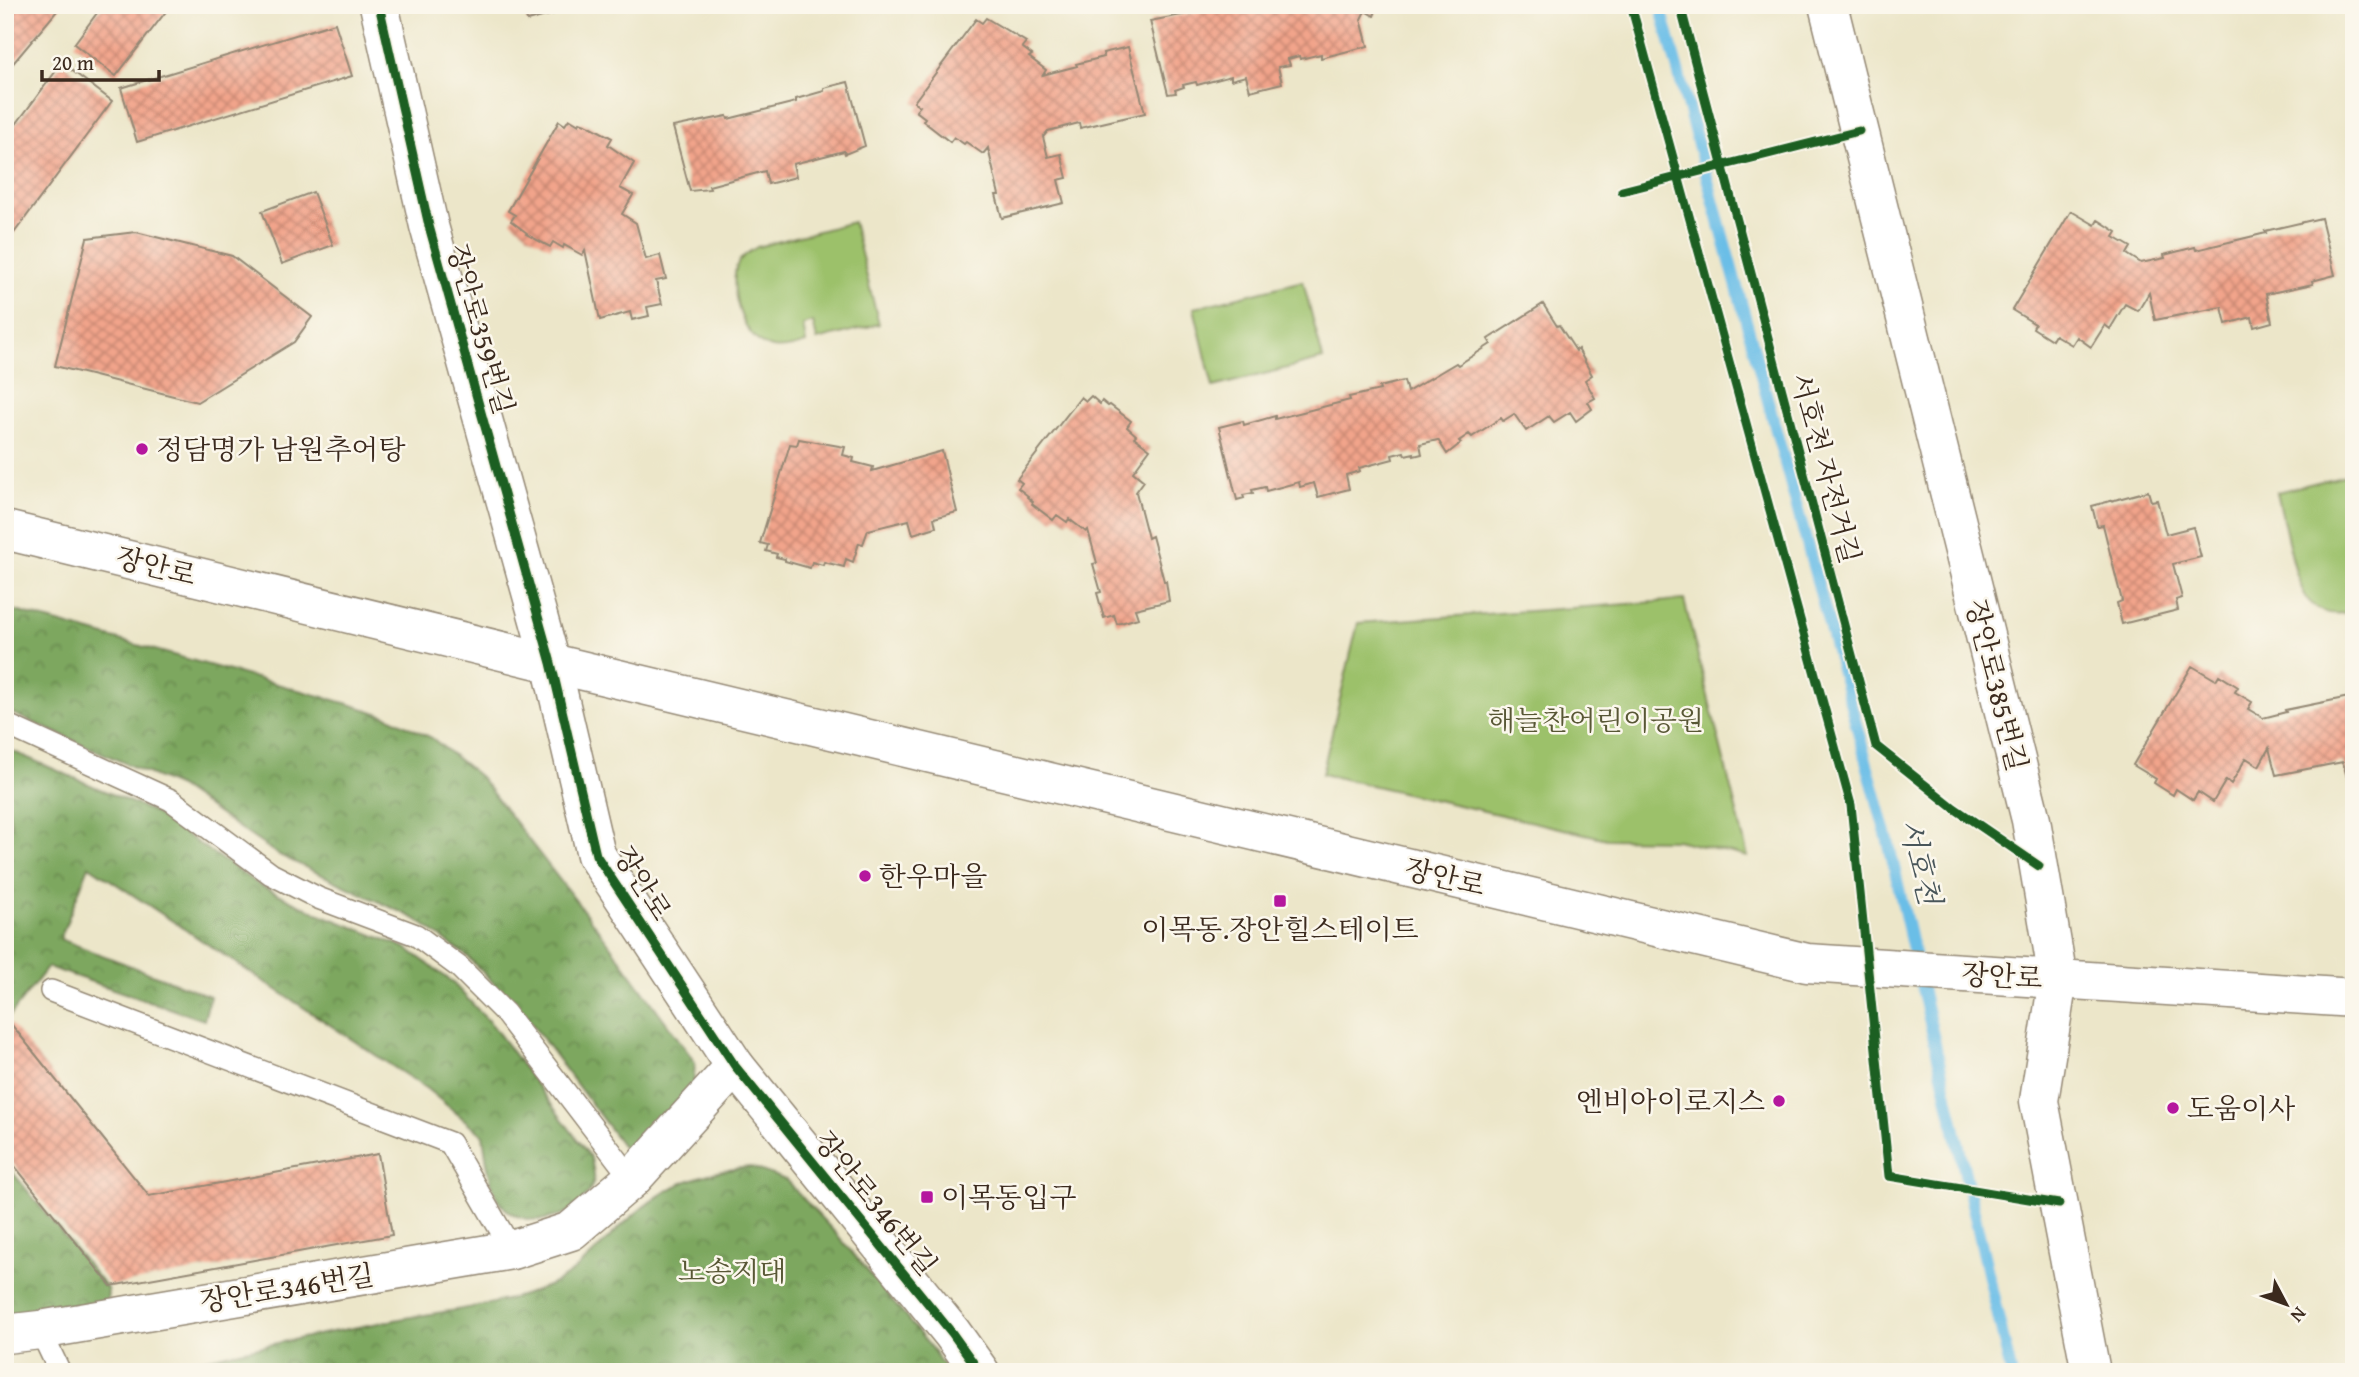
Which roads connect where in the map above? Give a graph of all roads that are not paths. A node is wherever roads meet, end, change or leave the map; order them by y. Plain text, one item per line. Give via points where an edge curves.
1 (379, 5) edge
2 (1828, 5) edge
3 (5, 530) edge
4 (551, 663) junction
5 (5, 724) edge
6 (2058, 979) junction
7 (51, 991) dead end
8 (2354, 998) edge
9 (735, 1066) junction
10 (632, 1179) junction
11 (512, 1250) junction
12 (22, 1332) edge
13 (60, 1372) edge
14 (980, 1372) edge
15 (2091, 1372) edge

1 - 4 street, 장안로359번길 via 429,226
2 - 6 street, 장안로385번길 via 2028,807
3 - 4 street, 장안로
4 - 6 street, 장안로 via 1807,963
4 - 9 street, 장안로 via 596,855
5 - 10 lane via 171,800 271,874 318,898 416,935 459,967 505,1013
6 - 8 street, 장안로
6 - 15 street, 장안로385번길 via 2039,1101
7 - 11 lane via 450,1143
9 - 10 street, 장안로346번길
9 - 14 street, 장안로346번길
10 - 11 street, 장안로346번길 via 571,1231
11 - 12 street, 장안로346번길
12 - 13 lane

